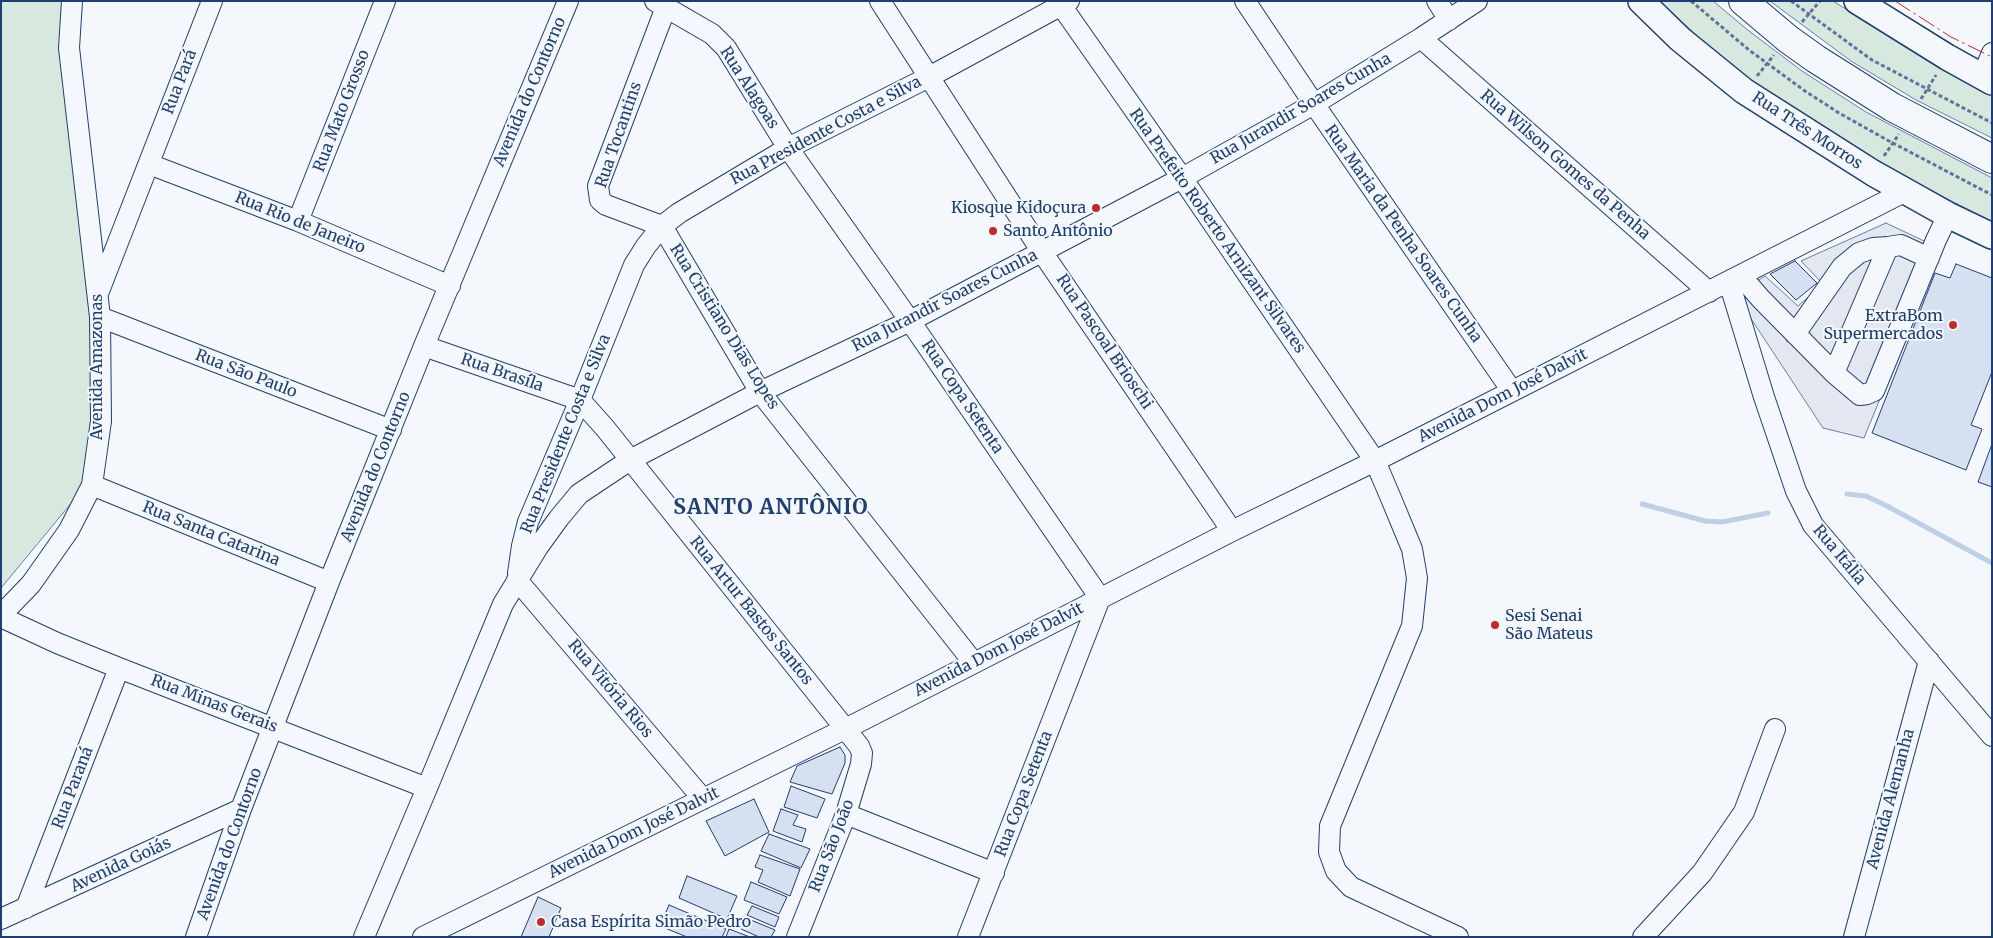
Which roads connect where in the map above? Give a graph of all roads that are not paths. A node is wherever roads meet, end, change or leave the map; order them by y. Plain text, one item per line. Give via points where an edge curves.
1 (72, 1) edge
2 (212, 1) edge
3 (385, 1) edge
4 (568, 1) edge
5 (880, 1) edge
6 (1245, 1) edge
7 (1436, 1) edge
8 (1477, 1) edge
9 (1641, 1) edge
10 (1743, 1) edge
11 (1857, 1) edge
12 (1062, 3) edge
13 (661, 4) edge
14 (1449, 20) junction
15 (1421, 38) junction
16 (1992, 53) edge
17 (928, 77) junction
18 (1987, 79) edge
19 (1314, 104) junction
20 (788, 148) junction
21 (1992, 159) edge
22 (149, 164) junction
23 (1182, 178) junction
24 (1906, 191) junction
25 (1948, 215) junction
26 (298, 221) junction
27 (662, 226) junction
28 (1992, 236) edge
29 (1888, 247) junction
30 (1042, 252) junction
31 (1929, 258) junction
32 (1735, 279) junction
33 (450, 286) junction
34 (1709, 292) junction
35 (98, 293) junction
36 (100, 318) junction
37 (910, 322) junction
38 (1795, 334) junction
39 (424, 346) junction
40 (1834, 372) junction
41 (1512, 391) junction
42 (760, 392) junction
43 (580, 400) junction
44 (391, 430) junction
45 (630, 460) junction
46 (1375, 461) junction
47 (92, 485) junction
48 (1232, 531) junction
49 (517, 580) junction
50 (329, 582) junction
51 (1100, 598) junction
52 (1, 616) edge
53 (1090, 623) joint
54 (1929, 661) junction
55 (974, 663) junction
56 (119, 668) junction
57 (274, 727) junction
58 (845, 729) junction
59 (1775, 729) dead end
60 (1992, 736) edge
61 (428, 788) junction
62 (703, 799) junction
63 (241, 810) junction
64 (846, 814) junction
65 (994, 873) junction
66 (26, 908) junction
67 (1, 919) edge
68 (196, 937) edge
69 (364, 937) edge
70 (423, 937) edge
71 (796, 937) edge
72 (968, 937) edge
73 (1458, 937) edge
74 (1643, 937) edge
75 (1854, 937) edge

1 - 35 street, Avenida Amazonas via 69,48
2 - 22 street, Rua Pará
3 - 26 street, Rua Mato Grosso
4 - 33 street, Avenida do Contorno
5 - 17 street, Rua Pascoal Brioschi
6 - 19 street, Rua Maria da Penha Soares Cunha
7 - 14 street
8 - 14 street, Rua Jurandir Soares Cunha
9 - 24 main road, Rua Três Morros via 1680,39 1744,91
10 - 21 highway via 1816,59 1892,107
11 - 18 main road
12 - 17 street, Rua Presidente Costa e Silva
12 - 23 street, Rua Prefeito Roberto Arnizant Silvares
13 - 20 street, Rua Alagoas via 712,34 726,48
13 - 27 street, Rua Tocantins via 598,186 600,200 606,205
14 - 15 street, Rua Jurandir Soares Cunha
15 - 19 street, Rua Jurandir Soares Cunha
15 - 34 street, Rua Wilson Gomes da Penha
16 - 18 street
17 - 20 street, Rua Presidente Costa e Silva
17 - 30 street, Rua Pascoal Brioschi
19 - 23 street, Rua Jurandir Soares Cunha
19 - 41 street, Rua Maria da Penha Soares Cunha
20 - 27 street, Rua Presidente Costa e Silva
20 - 37 street, Rua Copa Setenta
22 - 26 street, Rua Rio de Janeiro
22 - 35 street, Rua Pará
23 - 30 street, Rua Jurandir Soares Cunha
23 - 46 street, Rua Prefeito Roberto Arnizant Silvares
24 - 25 main road, Rua Três Morros
24 - 32 street, Avenida Dom José Dalvit
25 - 28 main road, Rua Três Morros
25 - 31 street
26 - 33 street, Rua Rio de Janeiro
27 - 42 street, Rua Cristiano Dias Lopes
27 - 43 street, Rua Presidente Costa e Silva via 634,265
29 - 31 street via 1901,245
29 - 38 street via 1859,253 1842,267
29 - 40 street
30 - 37 street, Rua Jurandir Soares Cunha
30 - 48 street, Rua Pascoal Brioschi
31 - 40 street via 1874,391 1860,395
32 - 34 street, Avenida Dom José Dalvit
32 - 38 street
32 - 54 street, Rua Itália via 1764,397 1796,491 1813,525
33 - 39 street, Avenida do Contorno
34 - 41 street, Avenida Dom José Dalvit
35 - 36 street, Avenida Amazonas
36 - 44 street, Rua São Paulo
36 - 47 street, Avenida Amazonas via 101,421
37 - 42 street, Rua Jurandir Soares Cunha
37 - 51 street, Rua Copa Setenta
38 - 40 street
39 - 43 street, Rua Brasíla
39 - 44 street, Avenida do Contorno
41 - 46 street, Avenida Dom José Dalvit
42 - 45 street, Rua Jurandir Soares Cunha
42 - 55 street, Rua Cristiano Dias Lopes
43 - 45 street, Rua Artur Bastos Santos
43 - 49 street, Rua Presidente Costa e Silva via 528,522
44 - 50 street, Avenida do Contorno
45 - 49 street, Rua Jurandir Soares Cunha via 579,494
45 - 58 street, Rua Artur Bastos Santos
46 - 48 street, Avenida Dom José Dalvit
46 - 73 street, Rua Prefeito Roberto Arnizant Silvares via 1412,549 1417,578 1412,626 1330,826 1329,852 1336,871 1351,887
47 - 50 street, Rua Santa Catarina
47 - 52 street, Avenida Amazonas via 69,530 31,584
48 - 51 street, Avenida Dom José Dalvit
49 - 61 street, Rua Jurandir Soares Cunha via 503,604
49 - 62 street, Rua Vitória Rios
50 - 57 street, Avenida do Contorno
51 - 53 street, Avenida Dom José Dalvit
51 - 55 street, Avenida Dom José Dalvit
52 - 56 street, Rua Minas Gerais
53 - 65 street, Rua Copa Setenta
54 - 60 street, Rua Itália
54 - 75 street, Avenida Alemanha
55 - 58 street, Avenida Dom José Dalvit
56 - 57 street, Rua Minas Gerais
56 - 66 street, Rua Paraná
57 - 61 street, Rua Minas Gerais
57 - 63 street, Avenida do Contorno
58 - 62 street, Avenida Dom José Dalvit
58 - 64 street, Rua São João via 862,754
59 - 74 street via 1744,812 1702,874
61 - 69 street, Rua Jurandir Soares Cunha
62 - 70 street, Avenida Dom José Dalvit
63 - 66 street, Avenida Goiás
63 - 68 street, Avenida do Contorno
64 - 65 street
64 - 71 street, Rua São João
65 - 72 street, Rua Copa Setenta
66 - 67 street, Avenida Goiás

